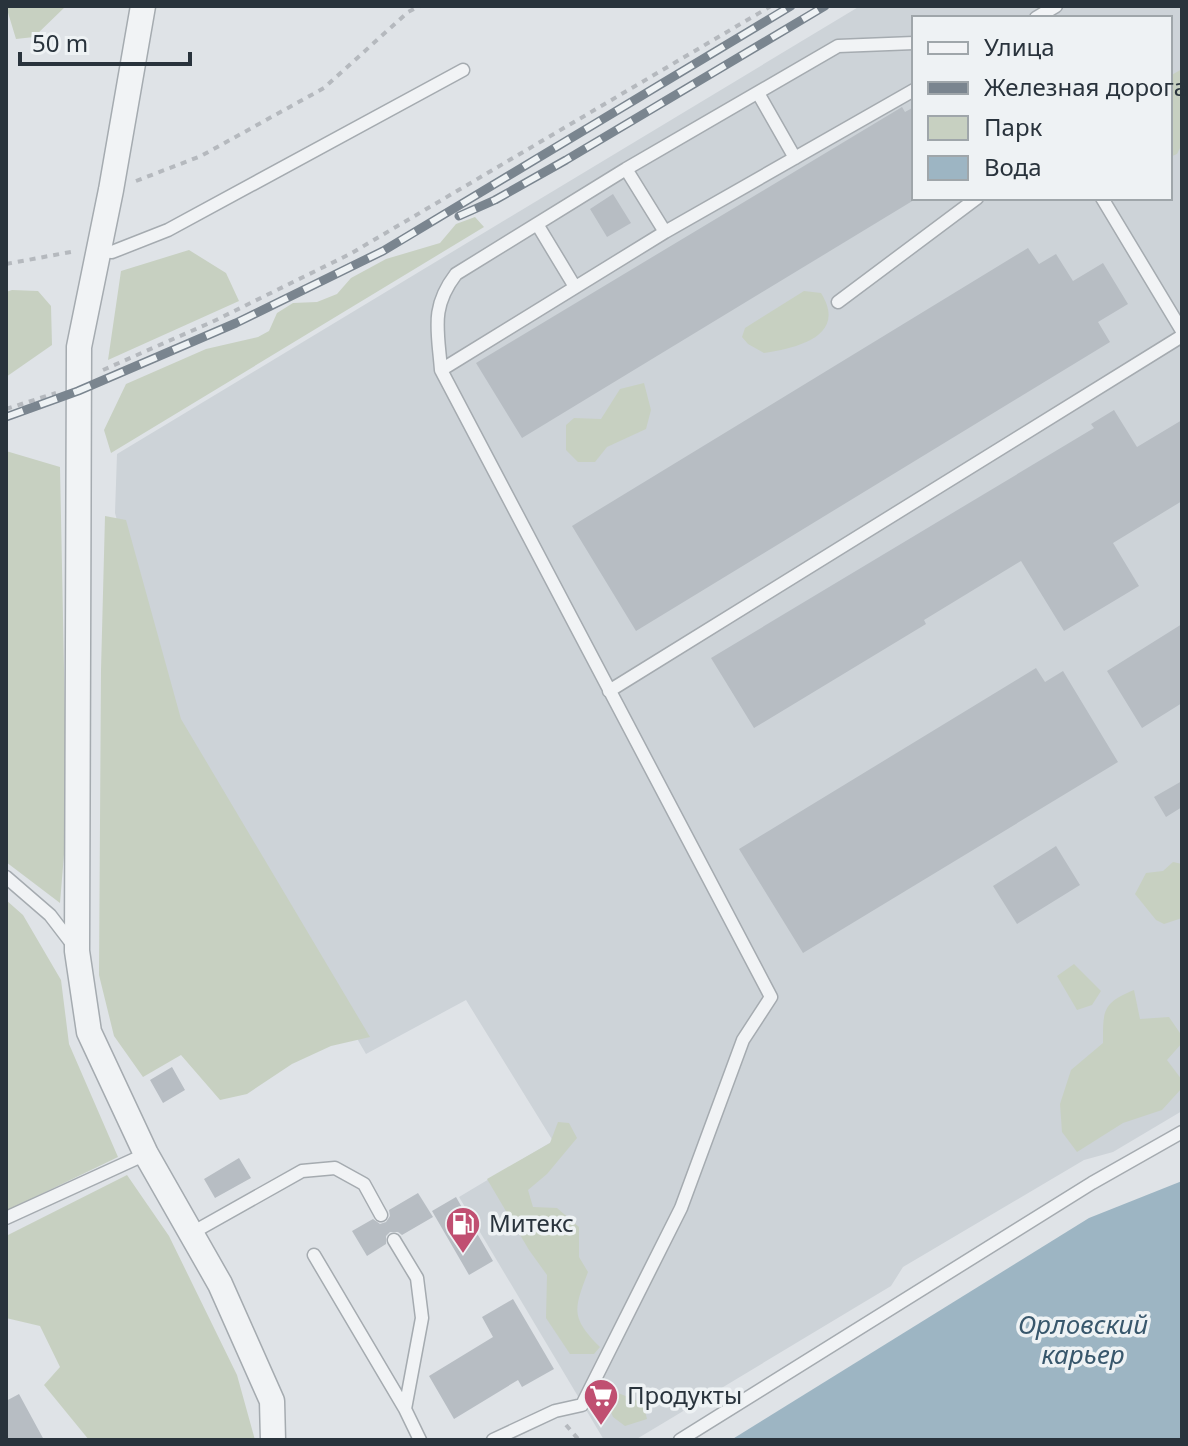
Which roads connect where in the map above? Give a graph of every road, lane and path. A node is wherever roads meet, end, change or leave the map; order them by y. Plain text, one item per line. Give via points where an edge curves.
1 (143, 6) edge
2 (420, 6) edge
3 (771, 6) edge
4 (912, 43) edge
5 (463, 70) dead end
6 (912, 91) edge
7 (758, 93) junction
8 (795, 158) junction
9 (626, 169) junction
10 (111, 190) junction
11 (974, 200) edge
12 (1103, 200) edge
13 (537, 224) junction
14 (665, 232) junction
15 (99, 251) junction
16 (6, 264) edge
17 (575, 287) junction
18 (838, 302) dead end
19 (1182, 333) edge
20 (441, 370) junction
21 (78, 383) junction
22 (6, 409) edge
23 (609, 691) junction
24 (6, 877) edge
25 (77, 951) junction
26 (1182, 1132) edge
27 (146, 1154) junction
28 (381, 1215) dead end
29 (6, 1218) edge
30 (190, 1234) junction
31 (394, 1240) dead end
32 (314, 1255) dead end
33 (405, 1409) junction
34 (273, 1440) edge
35 (420, 1440) edge
36 (493, 1440) edge
37 (680, 1440) edge

1 - 10 street
2 - 10 path via 324,88 201,156
3 - 21 path via 350,254
4 - 7 lane via 838,46
5 - 15 lane via 168,230 112,252
6 - 8 lane
7 - 8 lane
7 - 9 lane
8 - 14 lane
9 - 13 lane
9 - 14 lane
10 - 15 street
11 - 18 lane
12 - 19 lane
13 - 17 lane
13 - 20 lane via 456,274 445,289 437,308
14 - 17 lane
15 - 16 path via 66,251
15 - 21 street via 79,347
17 - 20 lane
19 - 23 lane
20 - 23 lane
21 - 22 path
21 - 25 street
23 - 36 lane via 771,997 743,1040 681,1208 582,1405 555,1411
24 - 25 lane via 50,915
25 - 27 street via 89,1032
26 - 37 lane
27 - 29 lane
27 - 30 street
28 - 30 lane via 364,1184 335,1168 302,1171
30 - 34 street via 220,1284 272,1401
31 - 33 lane via 417,1278 422,1318
32 - 33 lane
33 - 35 lane

